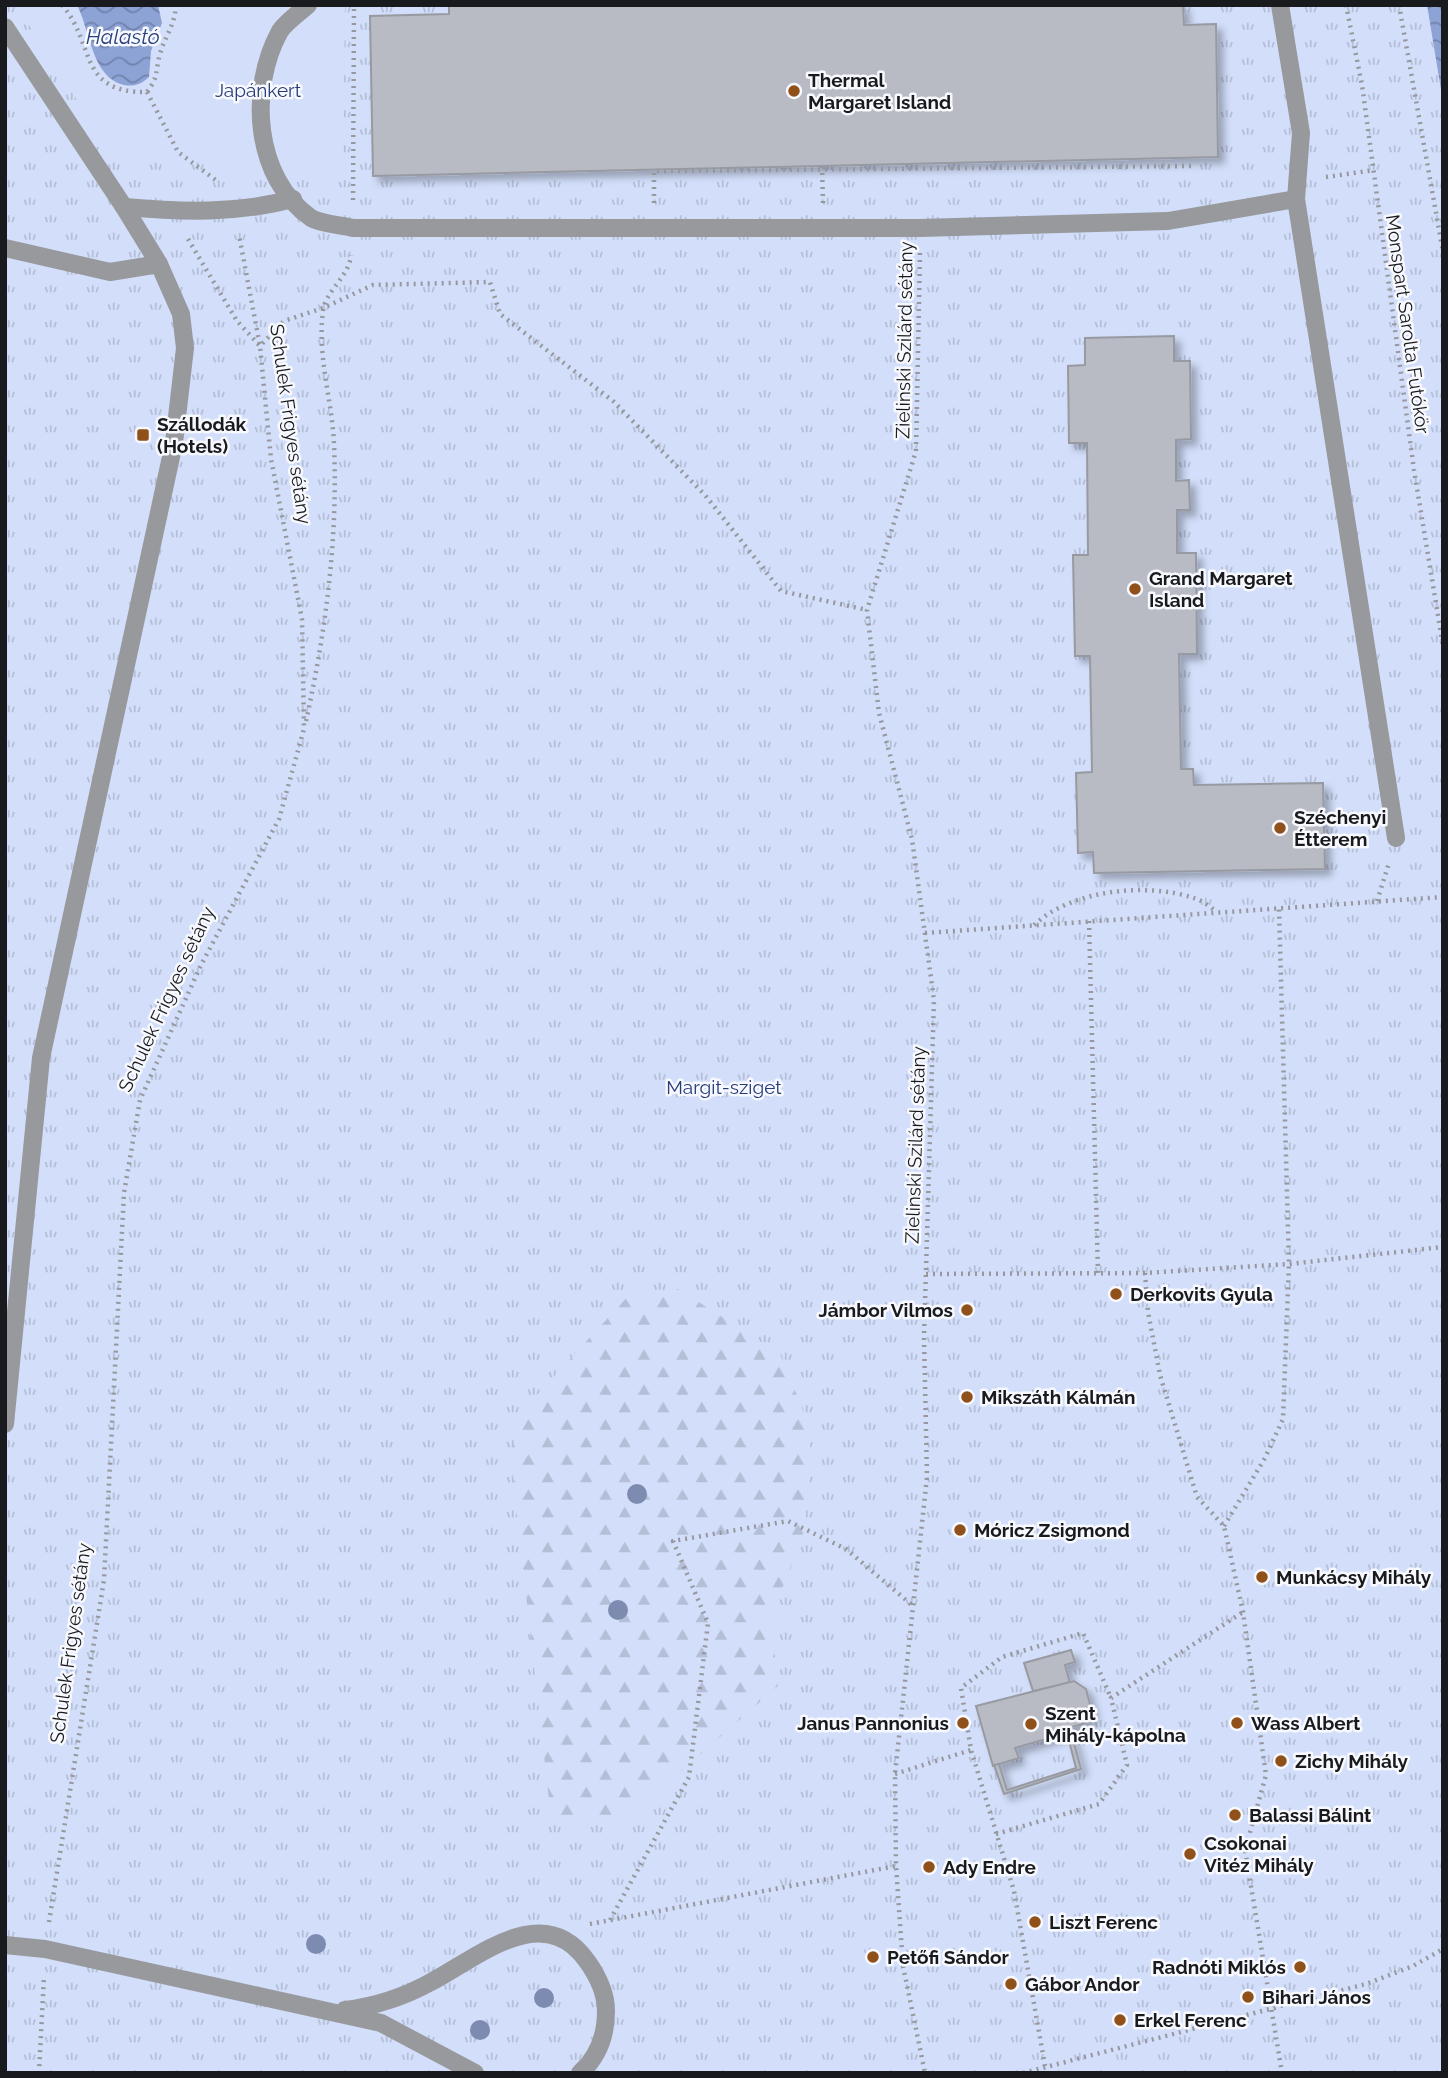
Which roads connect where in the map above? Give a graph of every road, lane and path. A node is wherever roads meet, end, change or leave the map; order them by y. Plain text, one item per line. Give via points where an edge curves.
1 (62, 5) edge
2 (176, 5) edge
3 (308, 5) edge
4 (354, 5) edge
5 (1280, 5) edge
6 (1346, 5) edge
7 (1399, 5) edge
8 (5, 27) edge
9 (147, 92) junction
10 (1194, 166) dead end
11 (1374, 170) junction
12 (1297, 190) junction
13 (293, 199) junction
14 (124, 207) junction
15 (234, 210) junction
16 (171, 211) junction
17 (353, 228) junction
18 (654, 228) junction
19 (920, 228) junction
20 (5, 248) edge
21 (1443, 252) edge
22 (159, 264) junction
23 (323, 308) junction
24 (260, 346) junction
25 (867, 610) junction
26 (1443, 646) edge
27 (304, 729) junction
28 (1396, 838) joint
29 (1443, 897) edge
30 (1377, 901) junction
31 (1279, 909) junction
32 (1218, 913) junction
33 (1089, 921) junction
34 (1034, 926) junction
35 (925, 933) junction
36 (1443, 1247) edge
37 (1289, 1264) junction
38 (1145, 1273) junction
39 (1098, 1274) junction
40 (926, 1275) junction
41 (5, 1424) edge
42 (1224, 1526) junction
43 (913, 1606) junction
44 (1243, 1612) junction
45 (1111, 1698) junction
46 (971, 1750) junction
47 (895, 1774) junction
48 (996, 1834) junction
49 (896, 1866) junction
50 (610, 1920) junction
51 (587, 1925) dead end
52 (5, 1945) edge
53 (45, 1949) junction
54 (1443, 1949) edge
55 (1271, 2008) junction
56 (334, 2012) junction
57 (1045, 2066) junction
58 (39, 2073) edge
59 (475, 2073) edge
60 (580, 2073) edge
61 (925, 2073) edge
62 (1023, 2073) edge
63 (1282, 2073) edge

1 - 9 path via 76,21 91,68 105,85
2 - 9 path via 176,22 160,55 158,77
3 - 13 street via 281,30 266,72 260,119 273,176
4 - 17 path
5 - 12 street via 1301,133
6 - 11 path, Monspart Sarolta Futókör
7 - 21 path
8 - 14 street
9 - 15 path, Schulek Frigyes sétány via 178,152 227,188
10 - 18 path via 654,171
11 - 12 path
11 - 26 path, Monspart Sarolta Futókör
12 - 19 street via 1168,221
12 - 28 street
13 - 15 street
13 - 17 street via 313,219
14 - 16 street
14 - 22 street
15 - 16 street
15 - 24 path, Schulek Frigyes sétány
16 - 24 path via 237,321
17 - 18 street
17 - 23 path via 350,268
18 - 19 street
19 - 25 path, Zielinski Szilárd sétány via 916,451
20 - 22 street via 110,272
22 - 41 street via 181,314 185,348 179,414 41,1058
23 - 24 path via 284,321
23 - 25 path via 373,285 490,282 500,314 613,401 705,495 781,591
23 - 27 path via 322,367 334,443 335,533 319,661
24 - 27 path, Schulek Frigyes sétány via 271,459 302,619
25 - 35 path, Zielinski Szilárd sétány via 879,713 912,839
27 - 53 path, Schulek Frigyes sétány via 279,819 201,965 140,1100 124,1193 104,1580
28 - 30 path
29 - 30 path
30 - 31 path
31 - 32 path
31 - 37 path
32 - 33 path
32 - 34 path via 1197,898 1163,891 1094,894 1066,902
33 - 34 path
33 - 39 path
34 - 35 path
35 - 40 path, Zielinski Szilárd sétány via 934,1000
36 - 37 path
37 - 38 path
37 - 42 path via 1283,1419
38 - 39 path
38 - 42 path via 1160,1375 1197,1497
39 - 40 path
40 - 43 path, Zielinski Szilárd sétány via 926,1477
42 - 44 path
43 - 47 path, Zielinski Szilárd sétány
43 - 50 path via 846,1549 788,1521 673,1541 708,1623 689,1777
44 - 45 path
44 - 55 path via 1266,1775 1245,1850
45 - 46 path via 1083,1633 1002,1657 961,1688
45 - 48 path via 1127,1765 1099,1804
46 - 47 path
46 - 48 path
47 - 49 path, Zielinski Szilárd sétány
48 - 57 path via 1014,1891
49 - 50 path
49 - 61 path, Zielinski Szilárd sétány via 903,1966
50 - 51 path
52 - 53 street
53 - 56 street
53 - 58 path, Schulek Frigyes sétány
54 - 55 path via 1366,1984
55 - 57 path
55 - 63 path
56 - 59 street via 381,2023
56 - 60 street via 407,1994 502,1940 541,1934 579,1949 601,1986 606,2028 599,2048
57 - 62 path

